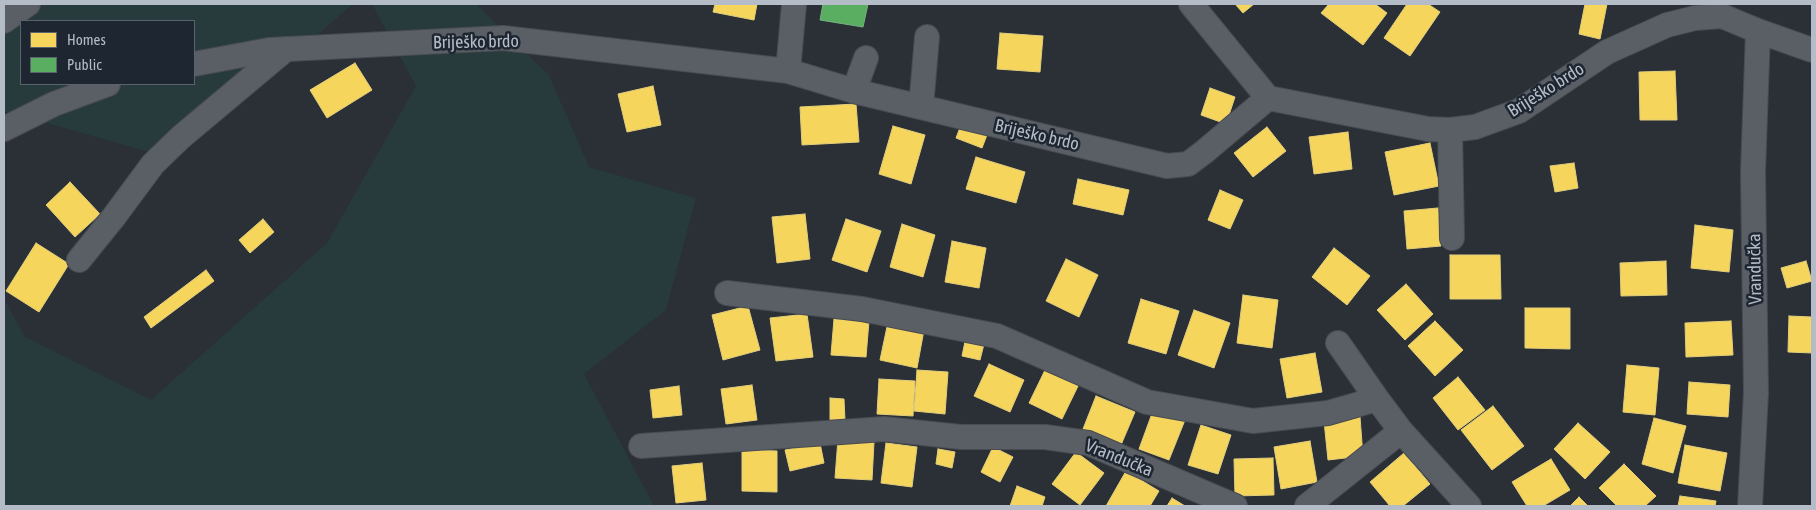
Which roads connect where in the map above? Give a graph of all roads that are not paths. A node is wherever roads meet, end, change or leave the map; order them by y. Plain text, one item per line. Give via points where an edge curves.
1 (28, 4) edge
2 (794, 4) edge
3 (1191, 4) edge
4 (4, 21) edge
5 (1758, 31) junction
6 (927, 38) dead end
7 (286, 49) junction
8 (1812, 50) edge
9 (866, 58) dead end
10 (195, 64) edge
11 (788, 71) junction
12 (105, 85) edge
13 (854, 91) junction
14 (1268, 98) junction
15 (921, 107) junction
16 (4, 129) edge
17 (1450, 130) junction
18 (1452, 238) dead end
19 (79, 260) dead end
20 (726, 293) dead end
21 (1338, 343) dead end
22 (1376, 399) junction
23 (1402, 431) junction
24 (641, 446) dead end
25 (1235, 506) edge
26 (1308, 506) edge
27 (1469, 506) edge
28 (1750, 506) edge

1 - 4 street
2 - 11 street
3 - 14 street
5 - 8 street, Briješko brdo
5 - 17 street, Briješko brdo via 1722,16 1668,25 1607,52 1519,111 1475,127
5 - 28 street, Vrandučka via 1753,172 1756,393
6 - 15 street
7 - 10 street, Briješko brdo
7 - 11 street, Briješko brdo via 502,38
7 - 19 street via 153,164
9 - 13 street
11 - 13 street, Briješko brdo
12 - 16 street via 54,104
13 - 15 street, Briješko brdo
14 - 15 street, Briješko brdo via 1188,164 1167,166
14 - 17 street, Briješko brdo via 1428,129
17 - 18 street
20 - 22 street via 862,309 997,336 1147,402 1253,421 1328,413
21 - 22 street
22 - 23 street
23 - 26 street
23 - 27 street
24 - 25 street, Vrandučka via 884,429 962,437 1045,437 1088,443

